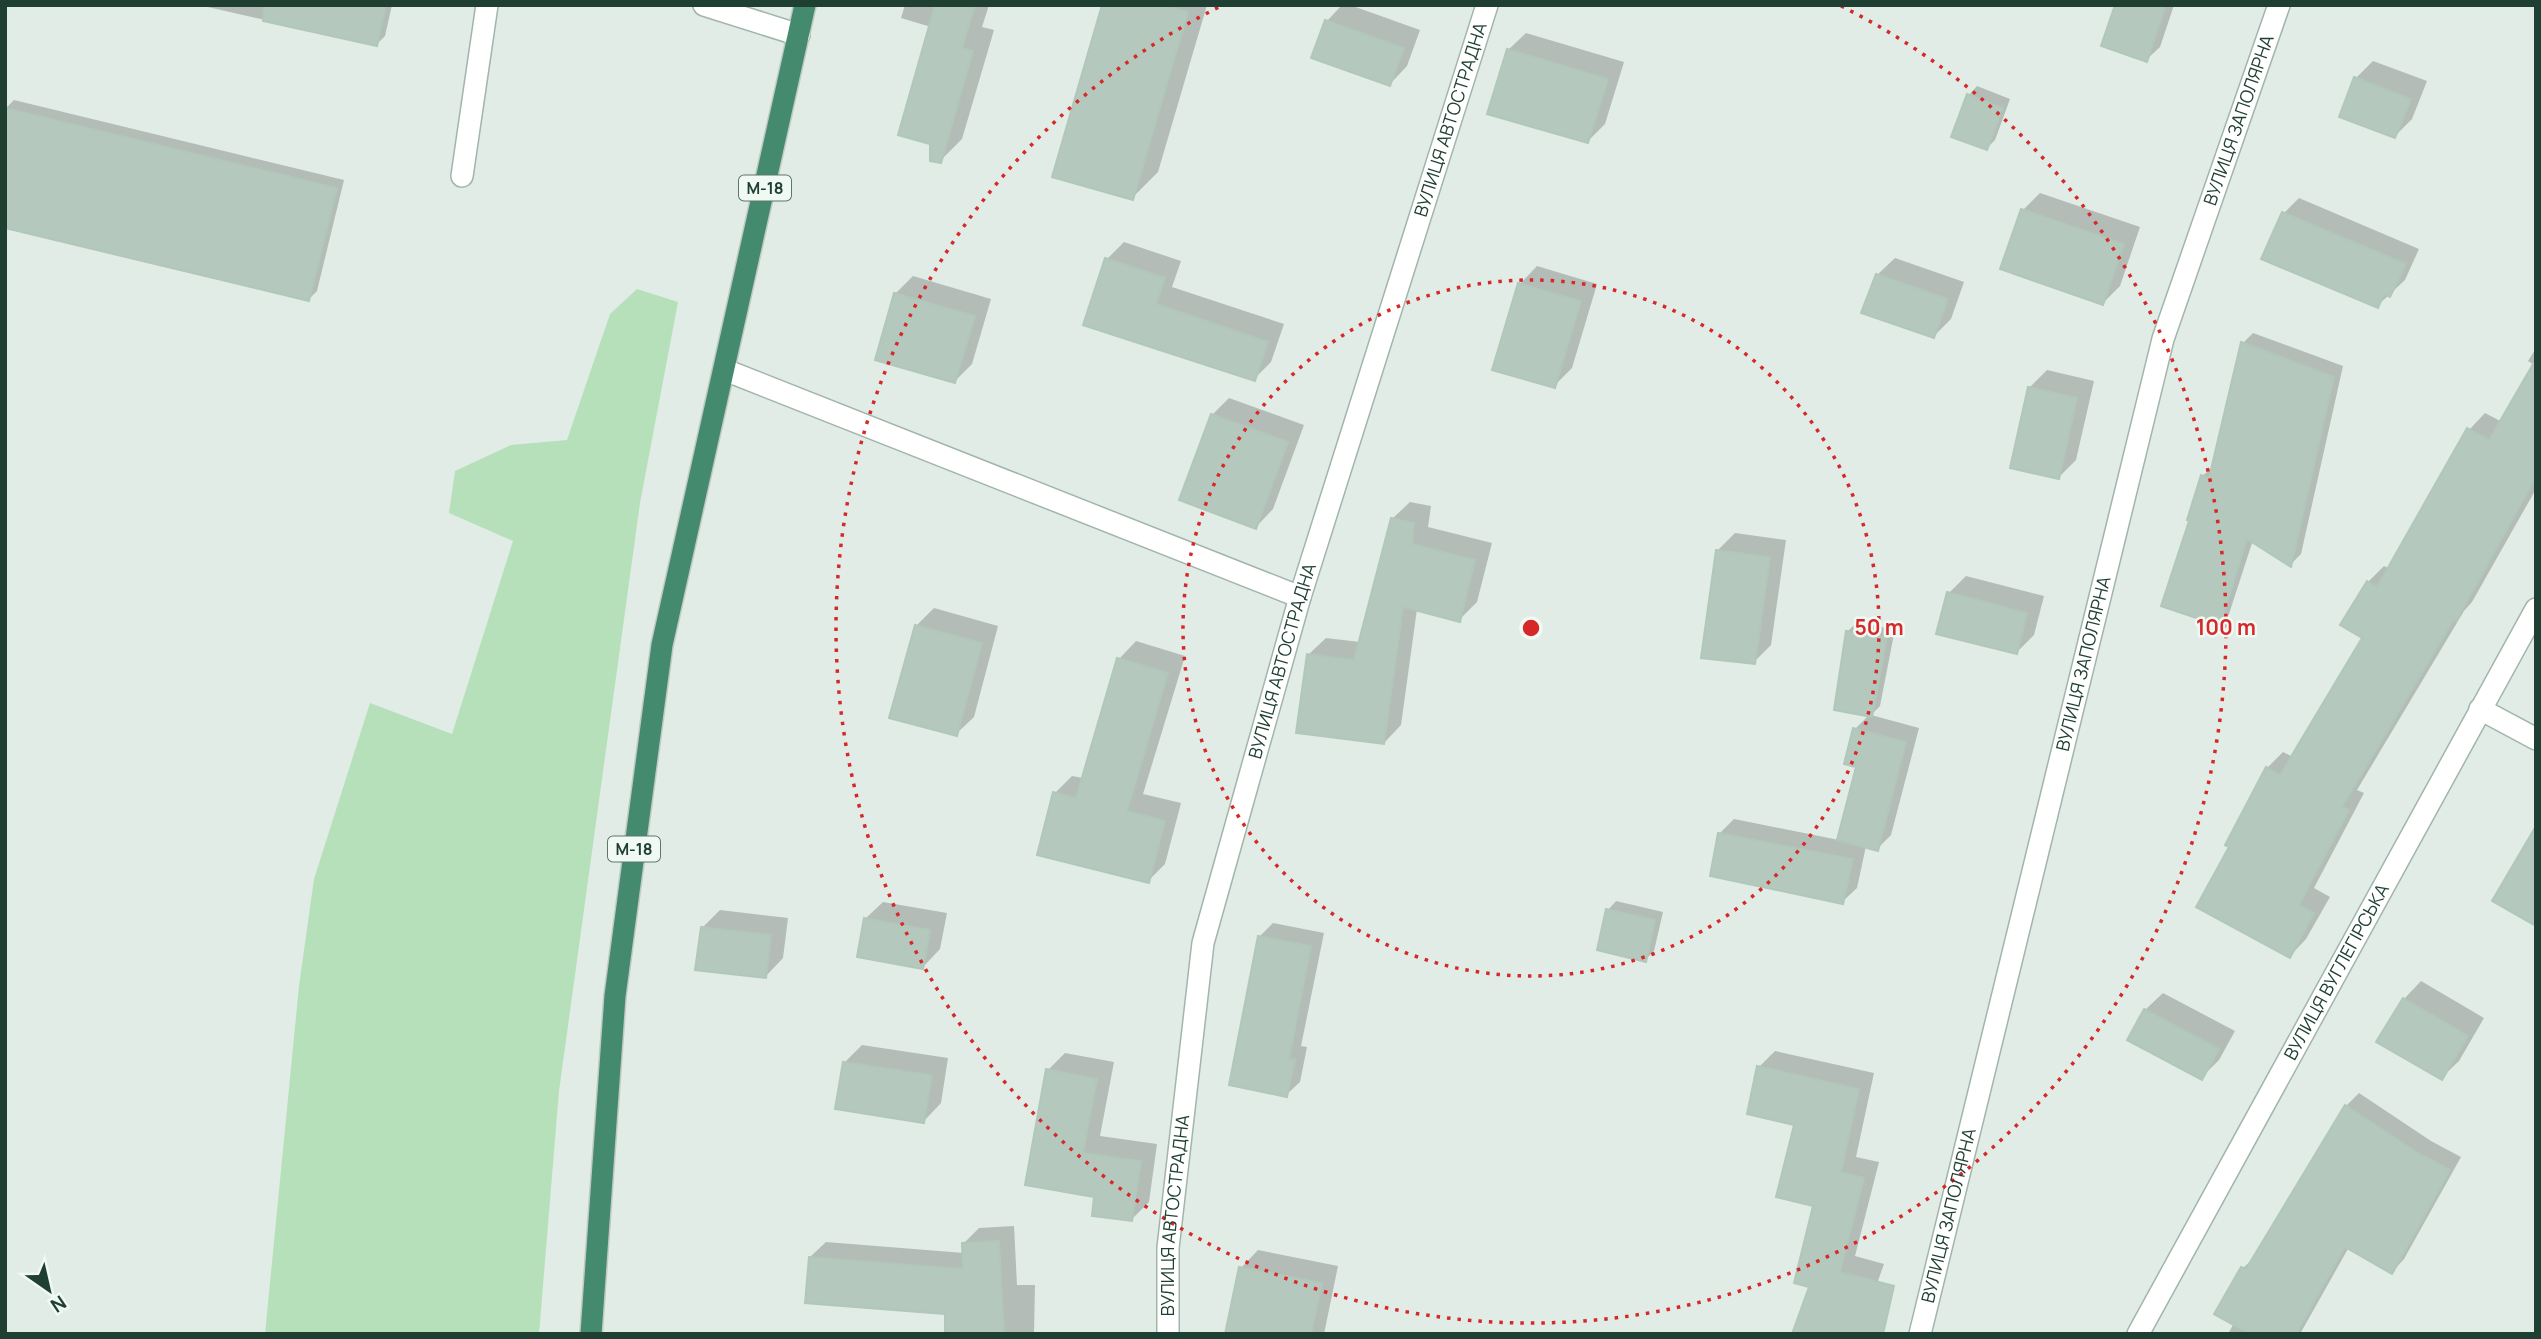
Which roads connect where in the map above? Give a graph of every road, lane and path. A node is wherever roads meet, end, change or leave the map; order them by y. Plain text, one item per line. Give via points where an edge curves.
1 (487, 5) edge
2 (704, 5) edge
3 (806, 5) edge
4 (1487, 5) edge
5 (2279, 5) edge
6 (799, 35) junction
7 (462, 176) dead end
8 (725, 370) junction
9 (1300, 597) junction
10 (2536, 609) edge
11 (2480, 709) junction
12 (2536, 739) edge
13 (591, 1334) edge
14 (1168, 1334) edge
15 (1920, 1334) edge
16 (2138, 1334) edge

1 - 7 street
2 - 6 street
3 - 6 highway, М-18
4 - 9 street, ВУЛИЦЯ АВТОСТРАДНА
5 - 15 street, ВУЛИЦЯ ЗАПОЛЯРНА via 2163,338
6 - 8 highway, М-18
8 - 9 street
8 - 13 highway, М-18 via 662,645 615,996
9 - 14 street, ВУЛИЦЯ АВТОСТРАДНА via 1203,943 1168,1248
10 - 11 street, ВУЛИЦЯ ВУГЛЕГІРСЬКА
11 - 12 street
11 - 16 street, ВУЛИЦЯ ВУГЛЕГІРСЬКА

